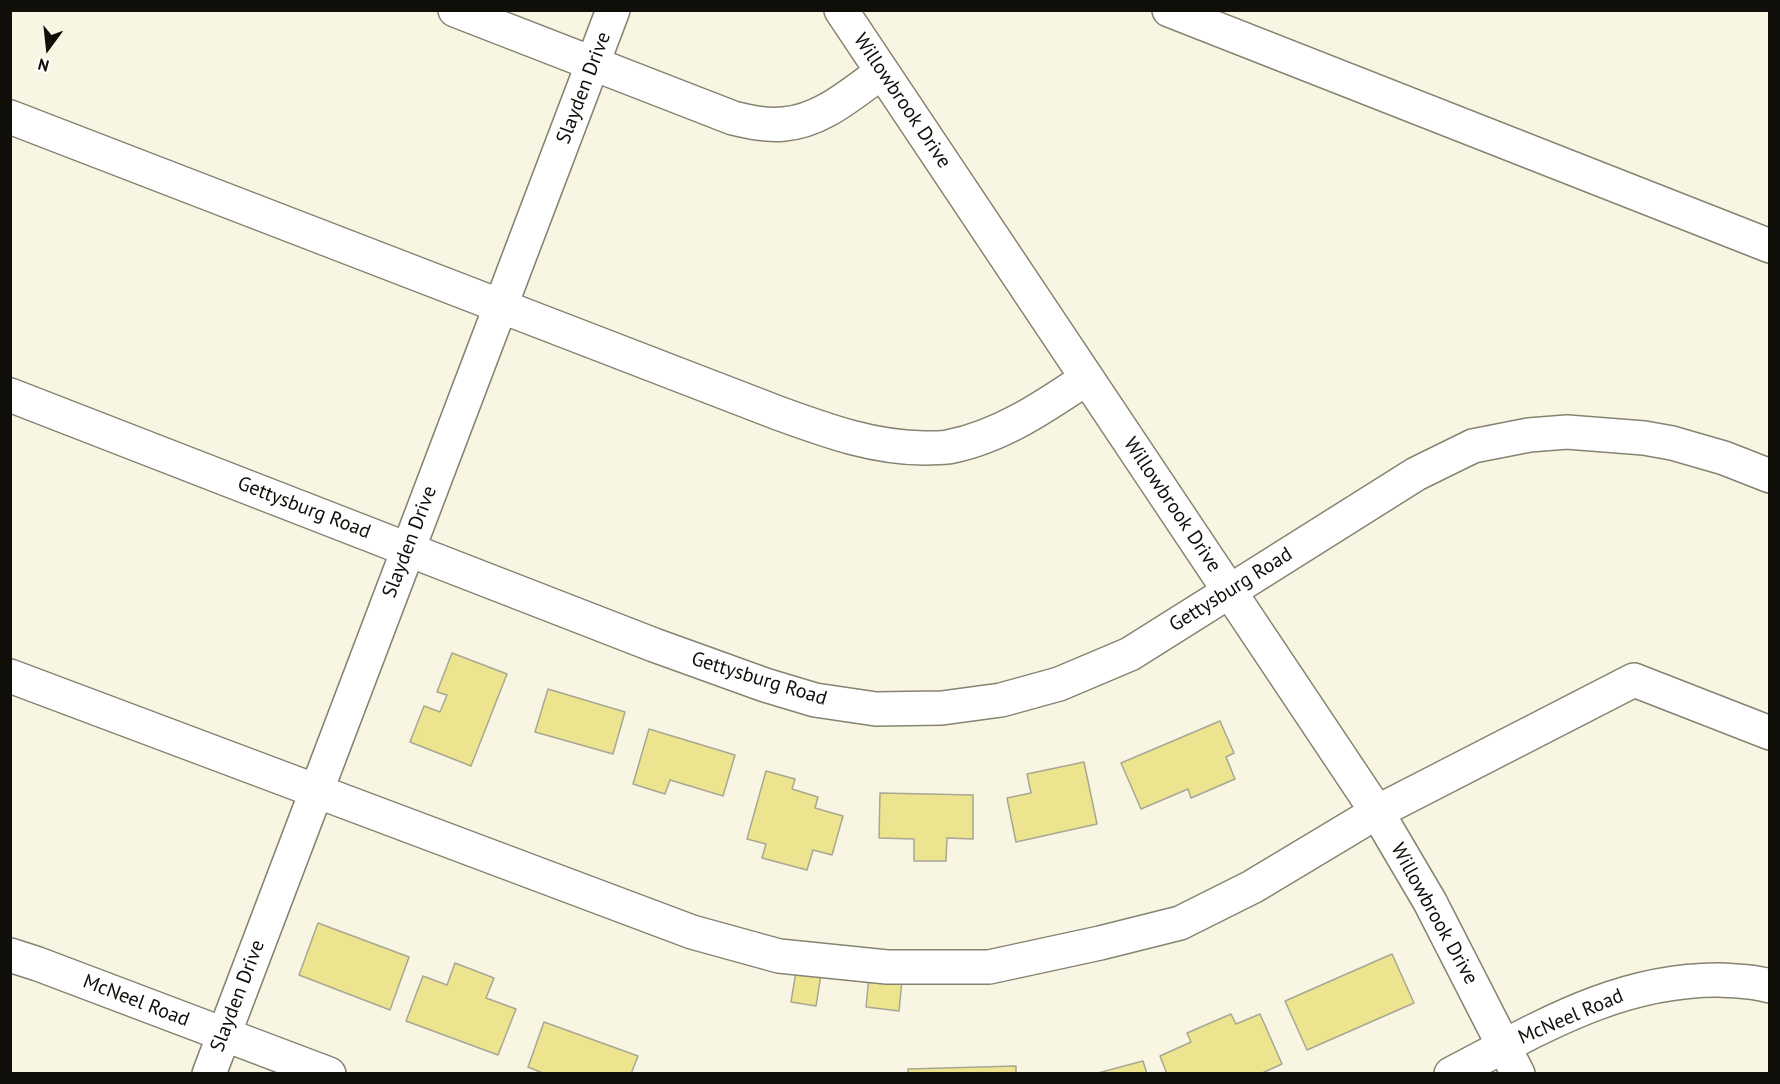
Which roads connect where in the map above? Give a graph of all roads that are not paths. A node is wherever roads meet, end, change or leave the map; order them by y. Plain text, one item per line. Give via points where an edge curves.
1 (455, 10) edge
2 (613, 10) edge
3 (841, 10) edge
4 (1169, 10) edge
5 (592, 64) junction
6 (882, 72) junction
7 (10, 117) edge
8 (1770, 246) edge
9 (500, 305) junction
10 (1087, 378) junction
11 (10, 394) edge
12 (1770, 476) edge
13 (408, 548) junction
14 (1229, 590) junction
15 (10, 676) edge
16 (1770, 733) edge
17 (316, 791) junction
18 (1377, 812) junction
19 (10, 955) edge
20 (1770, 986) edge
21 (224, 1034) junction
22 (1512, 1060) edge
23 (209, 1074) edge
24 (329, 1074) edge
25 (1451, 1074) edge

1 - 5 street
2 - 5 street, Slayden Drive
3 - 6 street, Willowbrook Drive
4 - 8 street
5 - 6 street via 758,124 808,119 831,108
5 - 9 street, Slayden Drive
6 - 10 street, Willowbrook Drive
7 - 9 street
9 - 10 street via 828,431 901,448 946,448 988,436 1037,412
9 - 13 street, Slayden Drive
10 - 14 street, Willowbrook Drive
11 - 13 street, Gettysburg Road
12 - 14 street, Gettysburg Road via 1724,458 1644,438 1567,432 1473,446 1416,474
13 - 14 street, Gettysburg Road via 765,685 815,700 876,709 942,708 1001,700 1059,684 1130,654
13 - 17 street, Slayden Drive
14 - 18 street, Willowbrook Drive
15 - 17 street
16 - 18 street via 1634,681
17 - 18 street via 692,932 779,956 887,967 989,967 1180,923 1252,887
17 - 21 street, Slayden Drive
18 - 22 street, Willowbrook Drive via 1430,902
19 - 21 street, McNeel Road
20 - 22 street, McNeel Road via 1702,980 1638,989 1603,999 1569,1013
21 - 23 street, Slayden Drive
21 - 24 street, McNeel Road
22 - 25 street, McNeel Road

